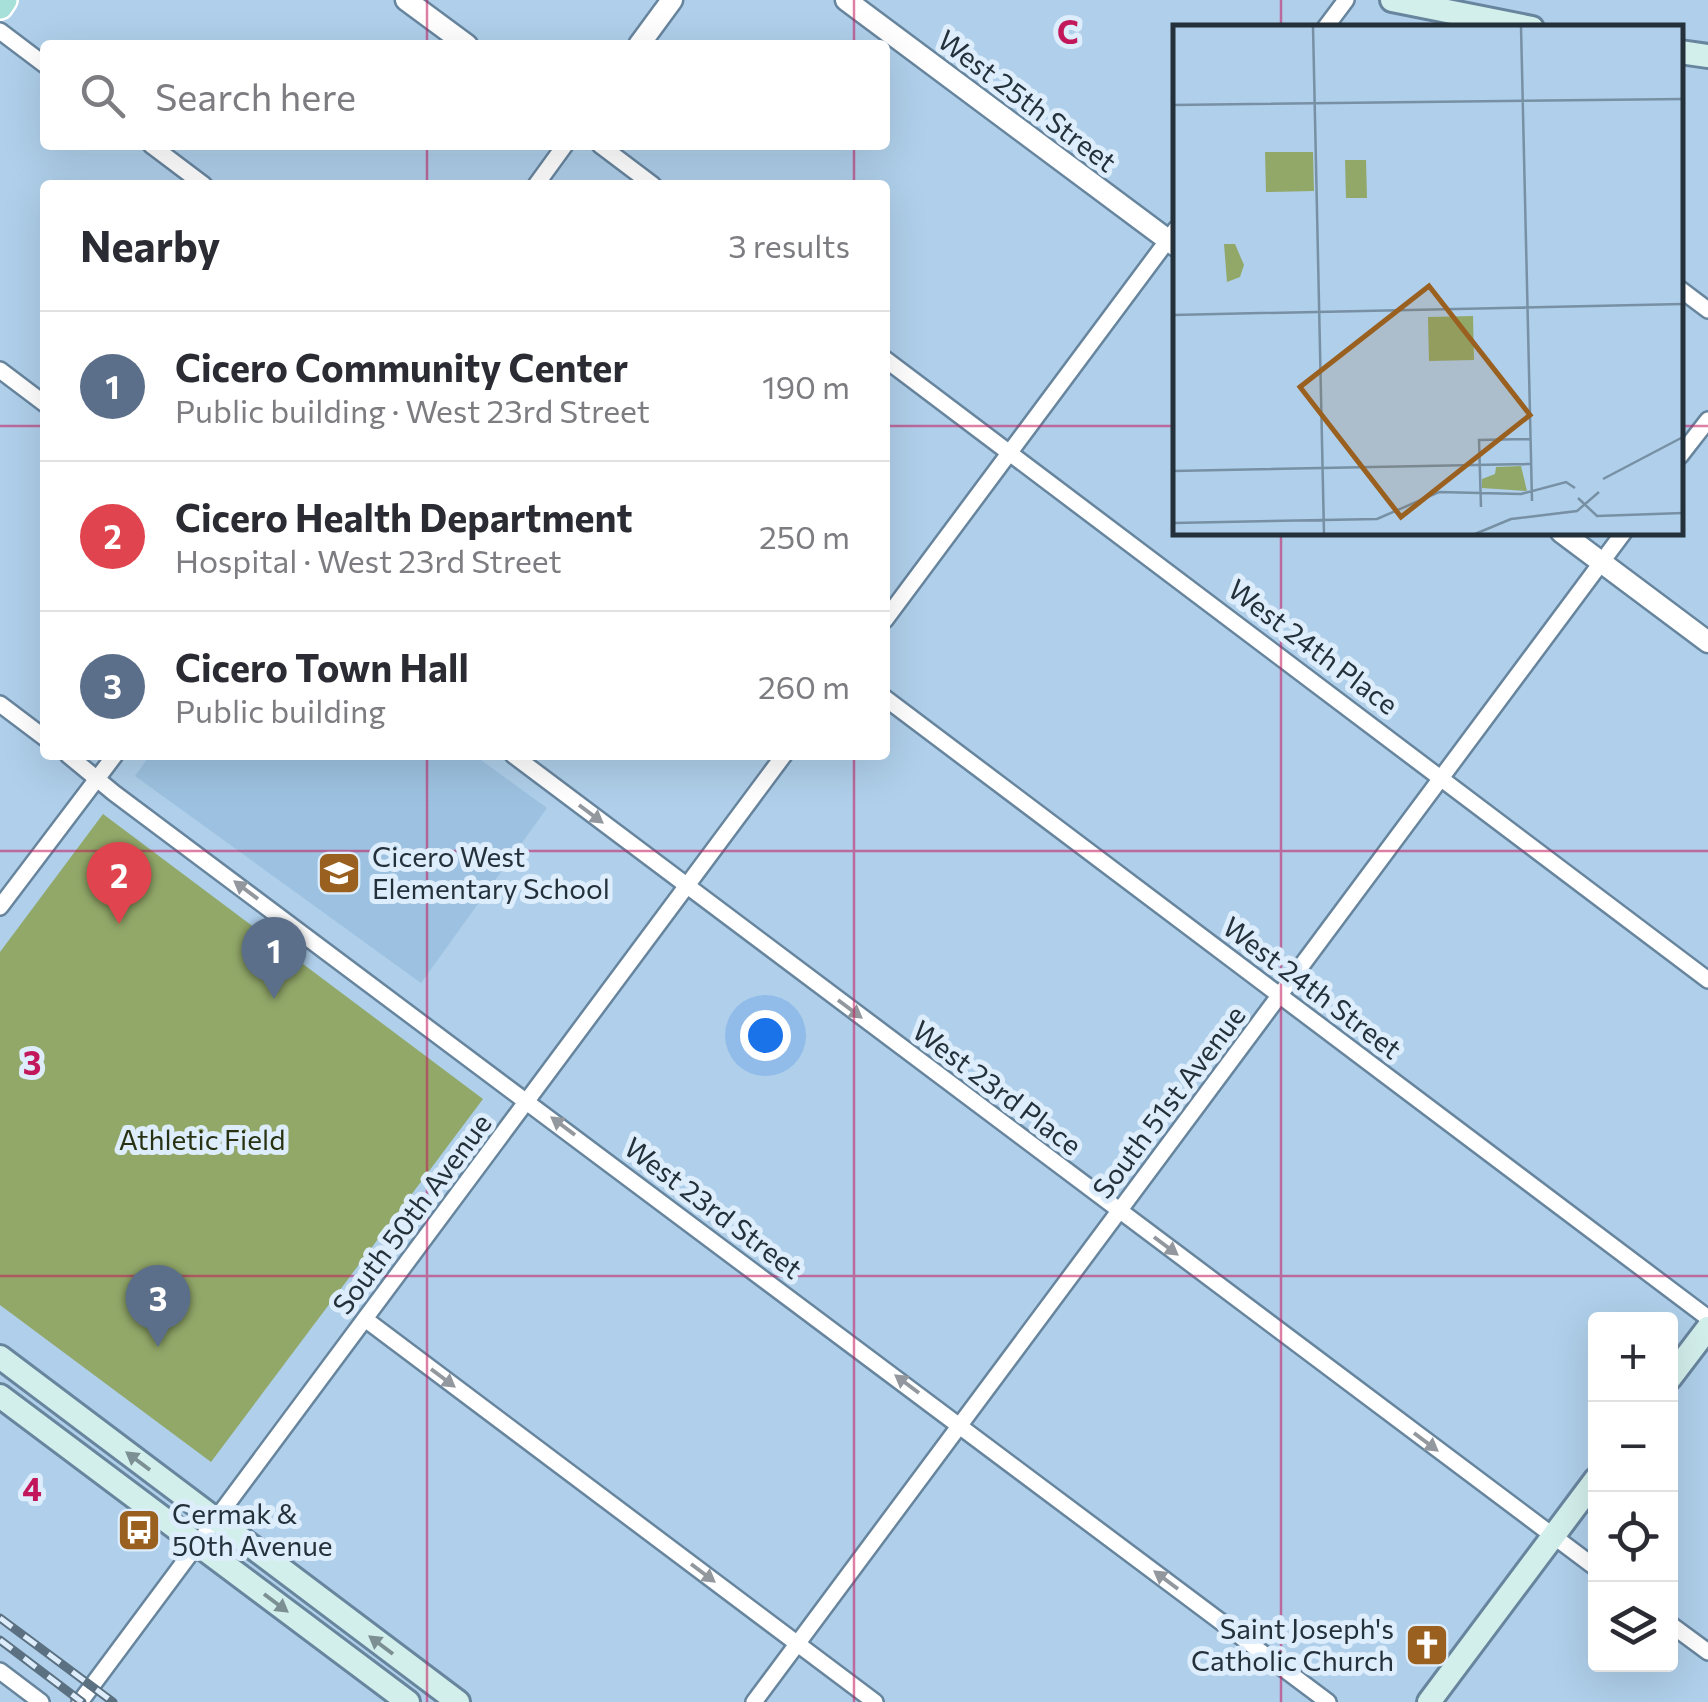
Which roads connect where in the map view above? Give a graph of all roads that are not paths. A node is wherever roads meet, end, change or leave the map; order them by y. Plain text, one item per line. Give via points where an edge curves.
1 (406, 0) edge
2 (672, 0) edge
3 (846, 0) edge
4 (1346, 0) edge
5 (1392, 0) edge
6 (1327, 25) edge
7 (1517, 25) edge
8 (0, 31) edge
9 (459, 40) edge
10 (643, 40) edge
11 (1683, 52) edge
12 (1708, 56) edge
13 (40, 61) edge
14 (158, 150) edge
15 (561, 150) edge
16 (607, 150) edge
17 (197, 180) edge
18 (540, 180) edge
19 (647, 180) edge
20 (1173, 238) edge
21 (1683, 292) edge
22 (1708, 310) edge
23 (890, 363) edge
24 (0, 370) edge
25 (40, 400) edge
26 (1708, 420) edge
27 (1683, 452) edge
28 (1009, 453) junction
29 (1565, 535) edge
30 (1622, 535) edge
31 (1602, 562) junction
32 (890, 613) edge
33 (1708, 642) edge
34 (890, 702) edge
35 (0, 704) edge
36 (40, 734) edge
37 (74, 760) edge
38 (110, 760) edge
39 (520, 760) edge
40 (780, 760) edge
41 (1441, 778) junction
42 (97, 779) junction
43 (687, 886) junction
44 (0, 907) edge
45 (1708, 980) edge
46 (1280, 995) junction
47 (528, 1100) junction
48 (1119, 1211) junction
49 (1708, 1318) edge
50 (365, 1319) junction
51 (1708, 1328) edge
52 (0, 1357) edge
53 (1678, 1367) edge
54 (0, 1396) edge
55 (960, 1425) junction
56 (1588, 1490) edge
57 (216, 1520) junction
58 (1552, 1537) junction
59 (198, 1544) junction
60 (1588, 1562) edge
61 (1678, 1630) edge
62 (798, 1644) junction
63 (1708, 1652) edge
64 (0, 1671) edge
65 (41, 1702) edge
66 (80, 1702) edge
67 (408, 1702) edge
68 (458, 1702) edge
69 (754, 1702) edge
70 (875, 1702) edge
71 (1328, 1702) edge
72 (1430, 1702) edge

1 - 9 street
2 - 10 street
3 - 20 street, West 25th Street
4 - 6 street
5 - 7 main road
8 - 13 street
11 - 12 main road
14 - 17 street
15 - 18 street
16 - 19 street
20 - 28 street
21 - 22 street
23 - 28 street, West 24th Place
24 - 25 street
26 - 27 street
28 - 32 street
28 - 41 street, West 24th Place
29 - 31 street
30 - 31 street, South 51st Avenue
31 - 33 street
31 - 41 street, South 51st Avenue
34 - 46 street, West 24th Street
35 - 36 street
37 - 42 street, West 23rd Street
38 - 42 street
39 -> 43 street, West 23rd Place
40 - 43 street, South 50th Avenue
41 - 45 street, West 24th Place
41 - 46 street, South 51st Avenue
42 - 44 street
47 -> 42 street, West 23rd Street
43 - 47 street, South 50th Avenue
43 -> 48 street, West 23rd Place
46 - 48 street, South 51st Avenue
46 - 49 street, West 24th Street
47 - 50 street, South 50th Avenue
55 -> 47 street, West 23rd Street
48 - 55 street, South 51st Avenue
48 -> 58 street, West 23rd Place
50 - 57 street, South 50th Avenue
50 -> 62 street
51 - 53 main road
57 -> 52 main road
54 - 59 main road
55 - 62 street, South 51st Avenue
71 -> 55 street, West 23rd Street
56 - 58 main road
57 - 59 street, South 50th Avenue
68 -> 57 main road
58 - 60 street, West 23rd Place
58 - 72 main road
59 - 66 street, South 50th Avenue
59 -> 67 main road
61 - 63 street
62 - 69 street, South 51st Avenue
62 - 70 street
64 - 65 street

